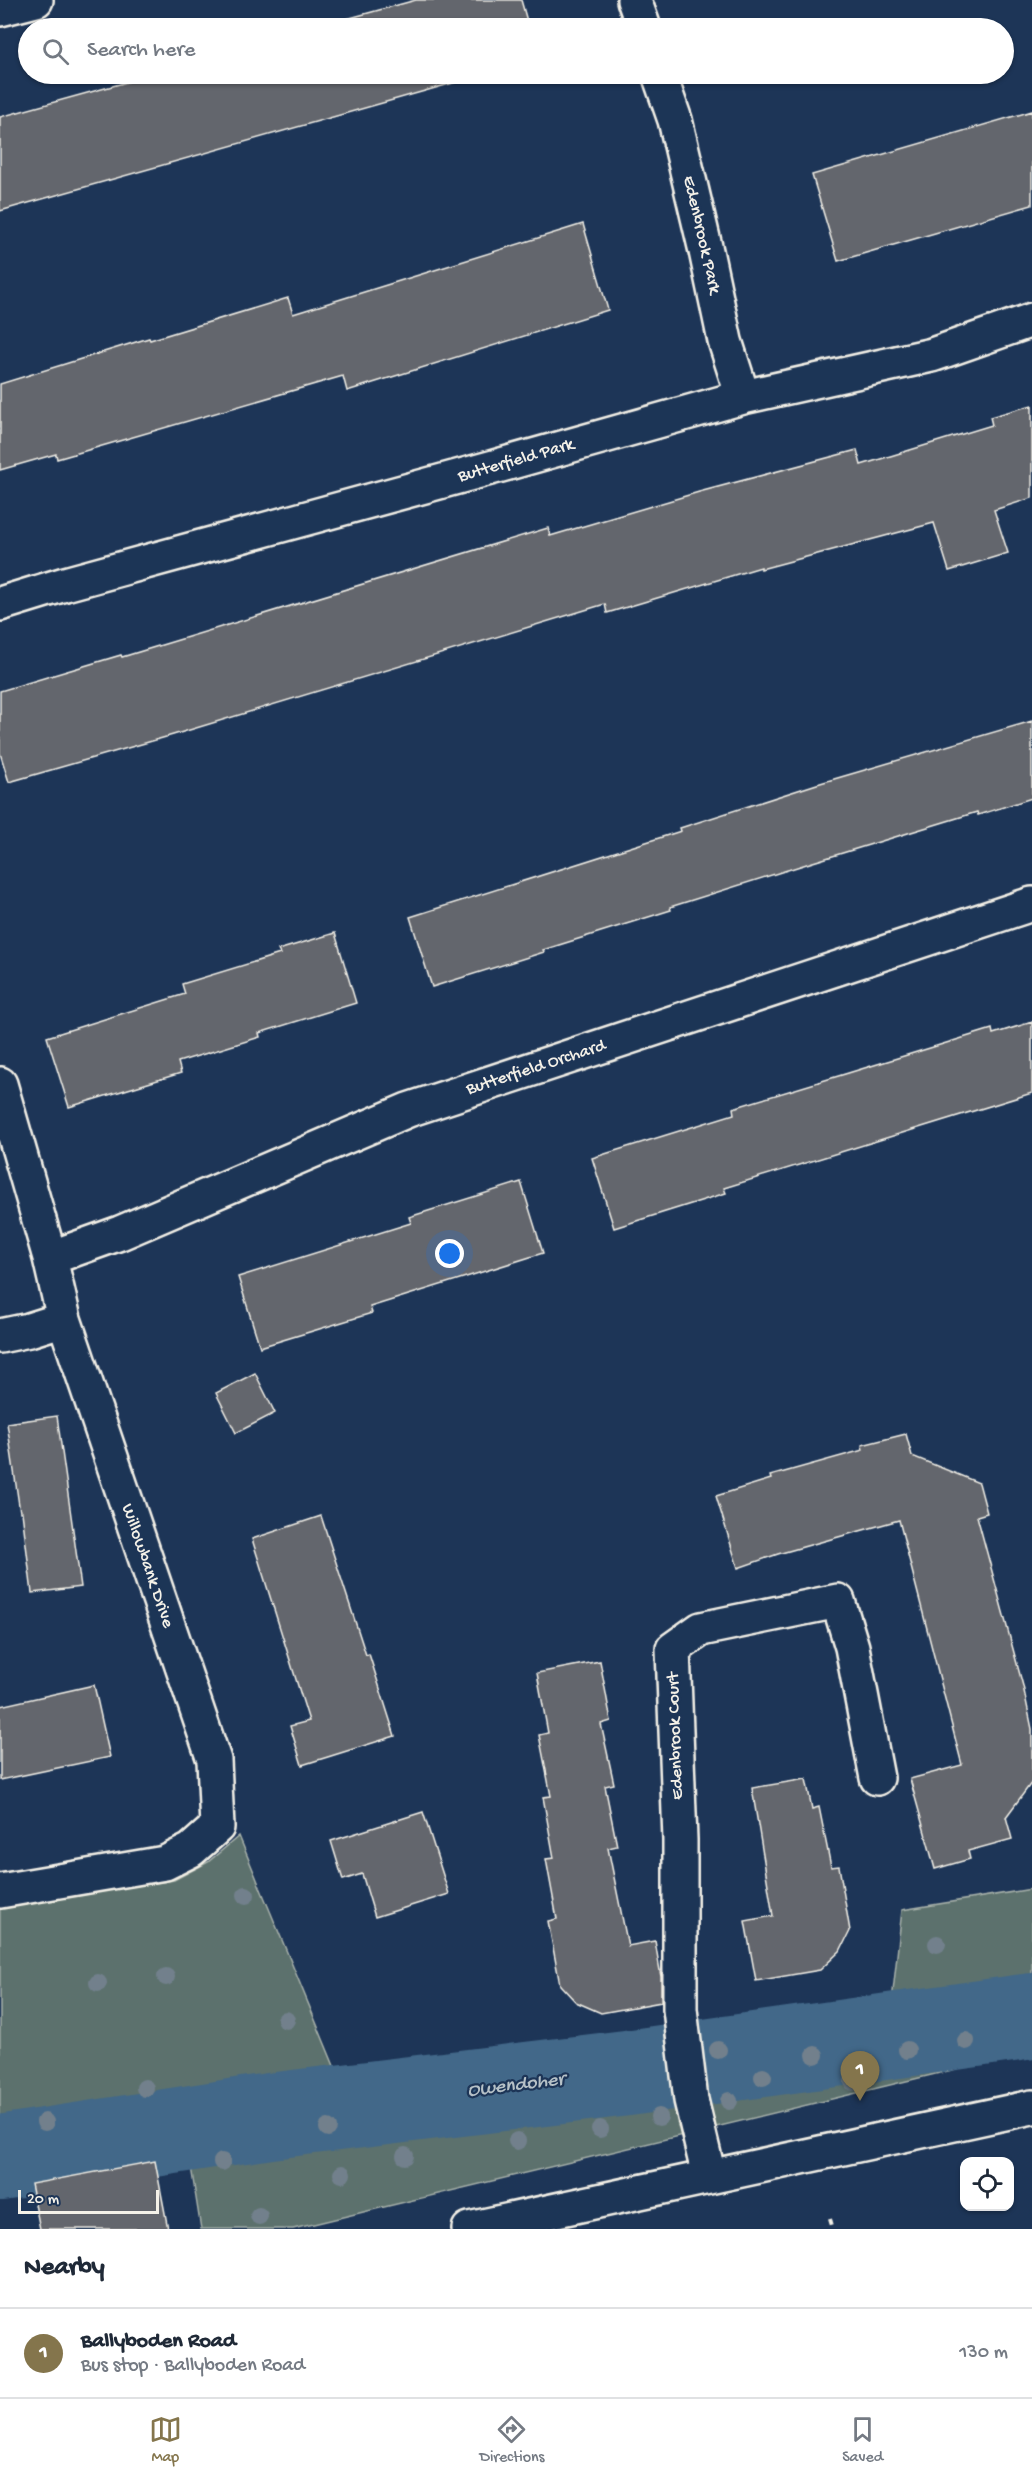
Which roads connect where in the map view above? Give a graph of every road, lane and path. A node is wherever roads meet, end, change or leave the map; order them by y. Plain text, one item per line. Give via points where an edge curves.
1 (36, 0) edge
2 (634, 0) edge
3 (0, 9) edge
4 (640, 18) edge
5 (662, 84) edge
6 (1032, 320) edge
7 (743, 397) junction
8 (0, 604) edge
9 (1032, 904) edge
10 (0, 1084) edge
11 (50, 1258) junction
12 (64, 1319) junction
13 (0, 1336) edge
14 (877, 1778) dead end
15 (0, 1891) edge
16 (1032, 2108) edge
17 (709, 2176) junction
18 (830, 2218) dead end
19 (469, 2229) edge
20 (833, 2229) edge

1 - 3 street
2 - 4 street
5 - 7 street, Edenbrook Park via 680,141 725,341
6 - 7 street, Butterfield Park via 932,355
7 - 8 street, Butterfield Park
9 - 11 street, Butterfield Orchard via 408,1110 120,1233
10 - 11 street, Willowbank Drive
11 - 12 street, Willowbank Drive
12 - 13 street
12 - 15 street, Willowbank Drive via 214,1760 217,1827 191,1850 165,1863
14 - 17 street, Edenbrook Court via 852,1647 838,1601 701,1629 673,1649 680,1840 680,2009 691,2100
16 - 17 street
17 - 19 street
18 - 20 path

